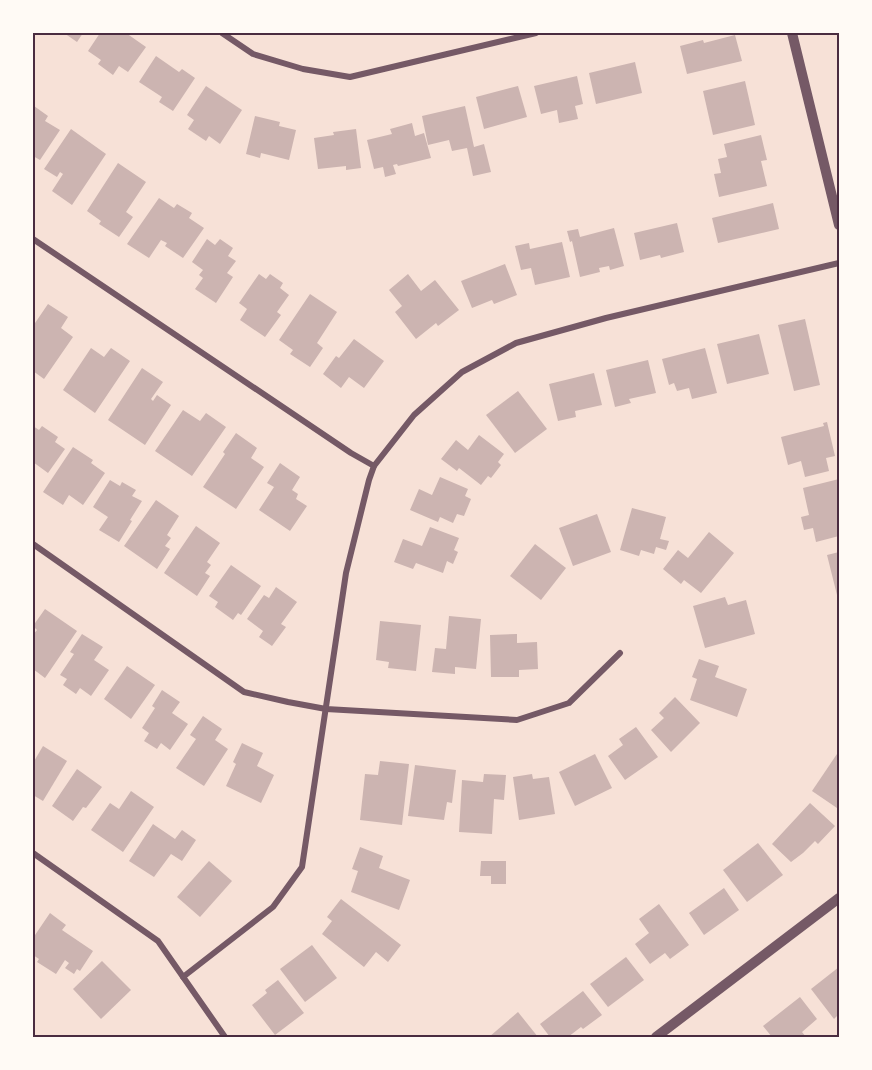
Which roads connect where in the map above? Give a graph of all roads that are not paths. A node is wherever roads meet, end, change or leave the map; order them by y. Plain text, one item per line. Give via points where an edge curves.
1 (222, 33) edge
2 (536, 33) edge
3 (792, 33) edge
4 (839, 225) edge
5 (33, 239) edge
6 (839, 263) edge
7 (374, 466) junction
8 (33, 544) edge
9 (620, 653) dead end
10 (326, 709) junction
11 (33, 853) edge
12 (839, 898) edge
13 (183, 977) junction
14 (225, 1037) edge
15 (656, 1037) edge

1 - 2 street via 253,54 303,69 350,77
3 - 4 street
5 - 7 street
6 - 7 street via 516,343 462,372 414,415
7 - 10 street via 346,573
8 - 10 street via 244,692
9 - 10 street via 569,703 517,720
10 - 13 street via 302,867 273,907
11 - 13 street via 158,941
12 - 15 street
13 - 14 street

